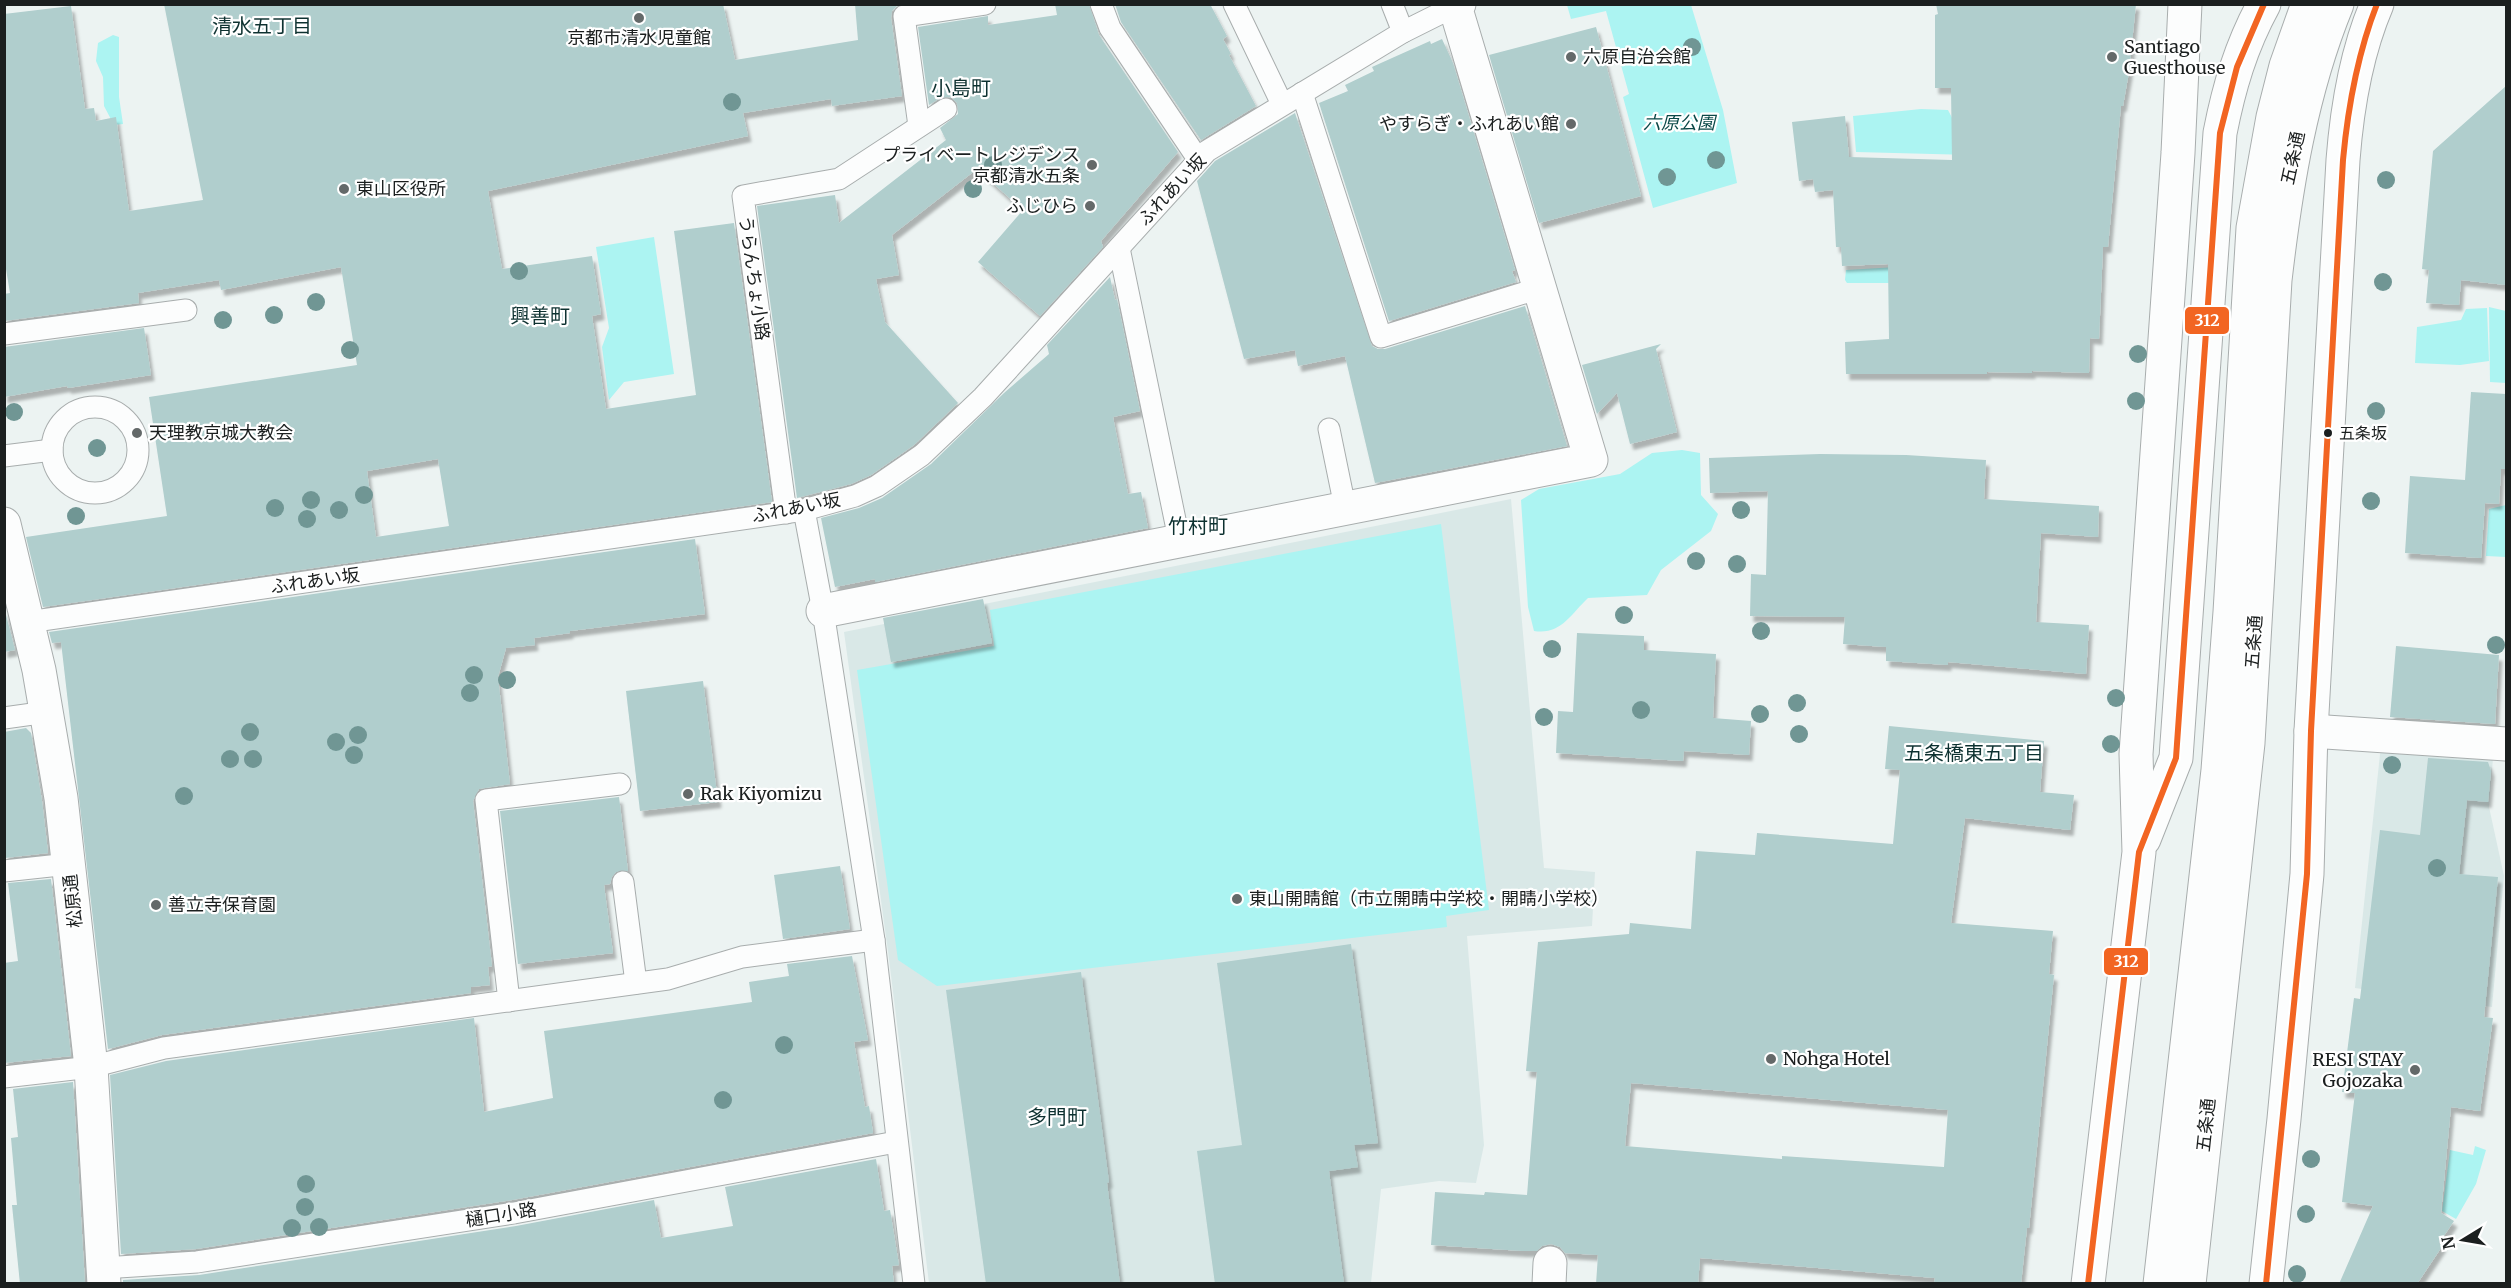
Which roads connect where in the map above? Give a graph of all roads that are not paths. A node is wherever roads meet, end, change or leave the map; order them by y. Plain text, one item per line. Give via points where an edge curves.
1 (985, 4) edge
2 (1101, 4) edge
3 (1234, 4) edge
4 (1392, 4) edge
5 (2185, 4) edge
6 (2264, 4) edge
7 (2308, 4) edge
8 (2337, 4) edge
9 (2377, 4) edge
10 (1457, 5) edge
11 (1403, 32) junction
12 (1302, 93) junction
13 (1282, 104) junction
14 (946, 109) dead end
15 (919, 126) junction
16 (1198, 159) junction
17 (1119, 248) junction
18 (1540, 288) junction
19 (186, 310) dead end
20 (4, 334) edge
21 (1329, 429) dead end
22 (52, 450) junction
23 (4, 456) edge
24 (1345, 507) junction
25 (795, 511) junction
26 (4, 524) edge
27 (1179, 539) junction
28 (823, 611) junction
29 (28, 622) junction
30 (46, 712) junction
31 (4, 718) edge
32 (2311, 731) junction
33 (2506, 744) edge
34 (620, 784) dead end
35 (2139, 852) junction
36 (69, 864) junction
37 (4, 871) edge
38 (623, 882) dead end
39 (874, 940) junction
40 (636, 984) junction
41 (509, 1001) junction
42 (91, 1067) junction
43 (4, 1077) edge
44 (896, 1142) junction
45 (103, 1276) edge
46 (914, 1284) edge
47 (2088, 1284) edge
48 (2160, 1284) edge
49 (2188, 1284) edge
50 (2266, 1284) edge

1 - 15 lane via 904,16
2 - 16 lane via 1110,28
3 - 13 lane
4 - 11 lane
5 - 35 main road via 2136,754
6 - 35 main road via 2237,62 2220,133 2176,758
7 - 48 main road, 五条通 via 2273,117 2253,228 2218,770
8 - 49 main road, 五条通 via 2306,101 2281,225 2248,743
9 - 32 main road via 2357,71 2344,149
10 - 11 lane, ふれあい坂
10 - 18 main road
11 - 12 lane, ふれあい坂
12 - 13 lane, ふれあい坂
12 - 18 lane via 1382,337
13 - 16 lane, ふれあい坂
14 - 15 lane, うらんちょ小路
15 - 25 lane, うらんちょ小路 via 839,178 743,196
16 - 17 lane, ふれあい坂
17 - 25 lane, ふれあい坂 via 983,397 921,455 877,486 833,503
17 - 27 lane
18 - 24 main road via 1592,460
19 - 20 lane
21 - 24 lane
22 - 22 lane via 65,419 80,409 98,407 114,411 128,422 139,446 128,479 97,494 80,492 65,482 55,468
22 - 23 lane
24 - 27 main road
25 - 28 lane
25 - 29 lane, ふれあい坂
26 - 29 main road, 松原通
27 - 28 main road
28 - 39 lane
29 - 30 main road, 松原通
30 - 31 lane
30 - 36 main road, 松原通
32 - 33 main road
32 - 50 main road via 2307,873
34 - 41 lane via 486,800
35 - 47 main road
36 - 37 lane
36 - 42 main road, 松原通
38 - 40 lane
39 - 40 lane via 742,957 668,979
39 - 44 lane
40 - 41 lane
41 - 42 lane via 164,1048
42 - 43 lane
42 - 45 main road, 松原通
44 - 45 lane, 樋口小路 via 502,1215
44 - 46 lane

